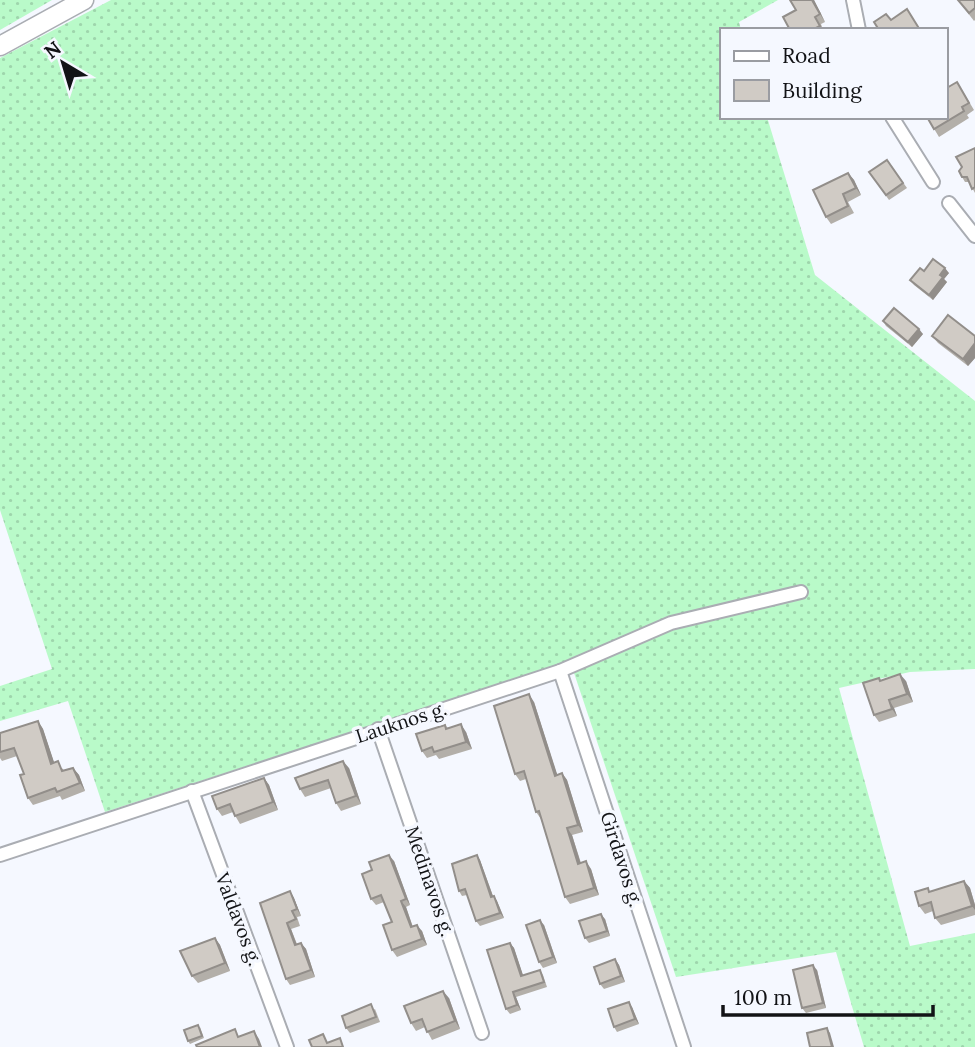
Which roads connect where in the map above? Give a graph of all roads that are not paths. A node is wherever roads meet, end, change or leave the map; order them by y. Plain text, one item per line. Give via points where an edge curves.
1 (84, 0) edge
2 (853, 0) edge
3 (859, 28) edge
4 (0, 46) edge
5 (893, 119) edge
6 (933, 181) dead end
7 (949, 203) dead end
8 (975, 236) edge
9 (801, 592) dead end
10 (560, 671) junction
11 (378, 729) junction
12 (192, 791) junction
13 (0, 855) edge
14 (482, 1033) dead end
15 (287, 1047) edge
16 (684, 1047) edge

1 - 4 street
2 - 3 street
5 - 6 street
7 - 8 street
9 - 10 street, Lauknos g. via 671,624
10 - 11 street, Lauknos g.
10 - 16 street, Girdavos g.
11 - 12 street, Lauknos g.
11 - 14 street, Medinavos g.
12 - 13 street, Lauknos g.
12 - 15 street, Valdavos g.

